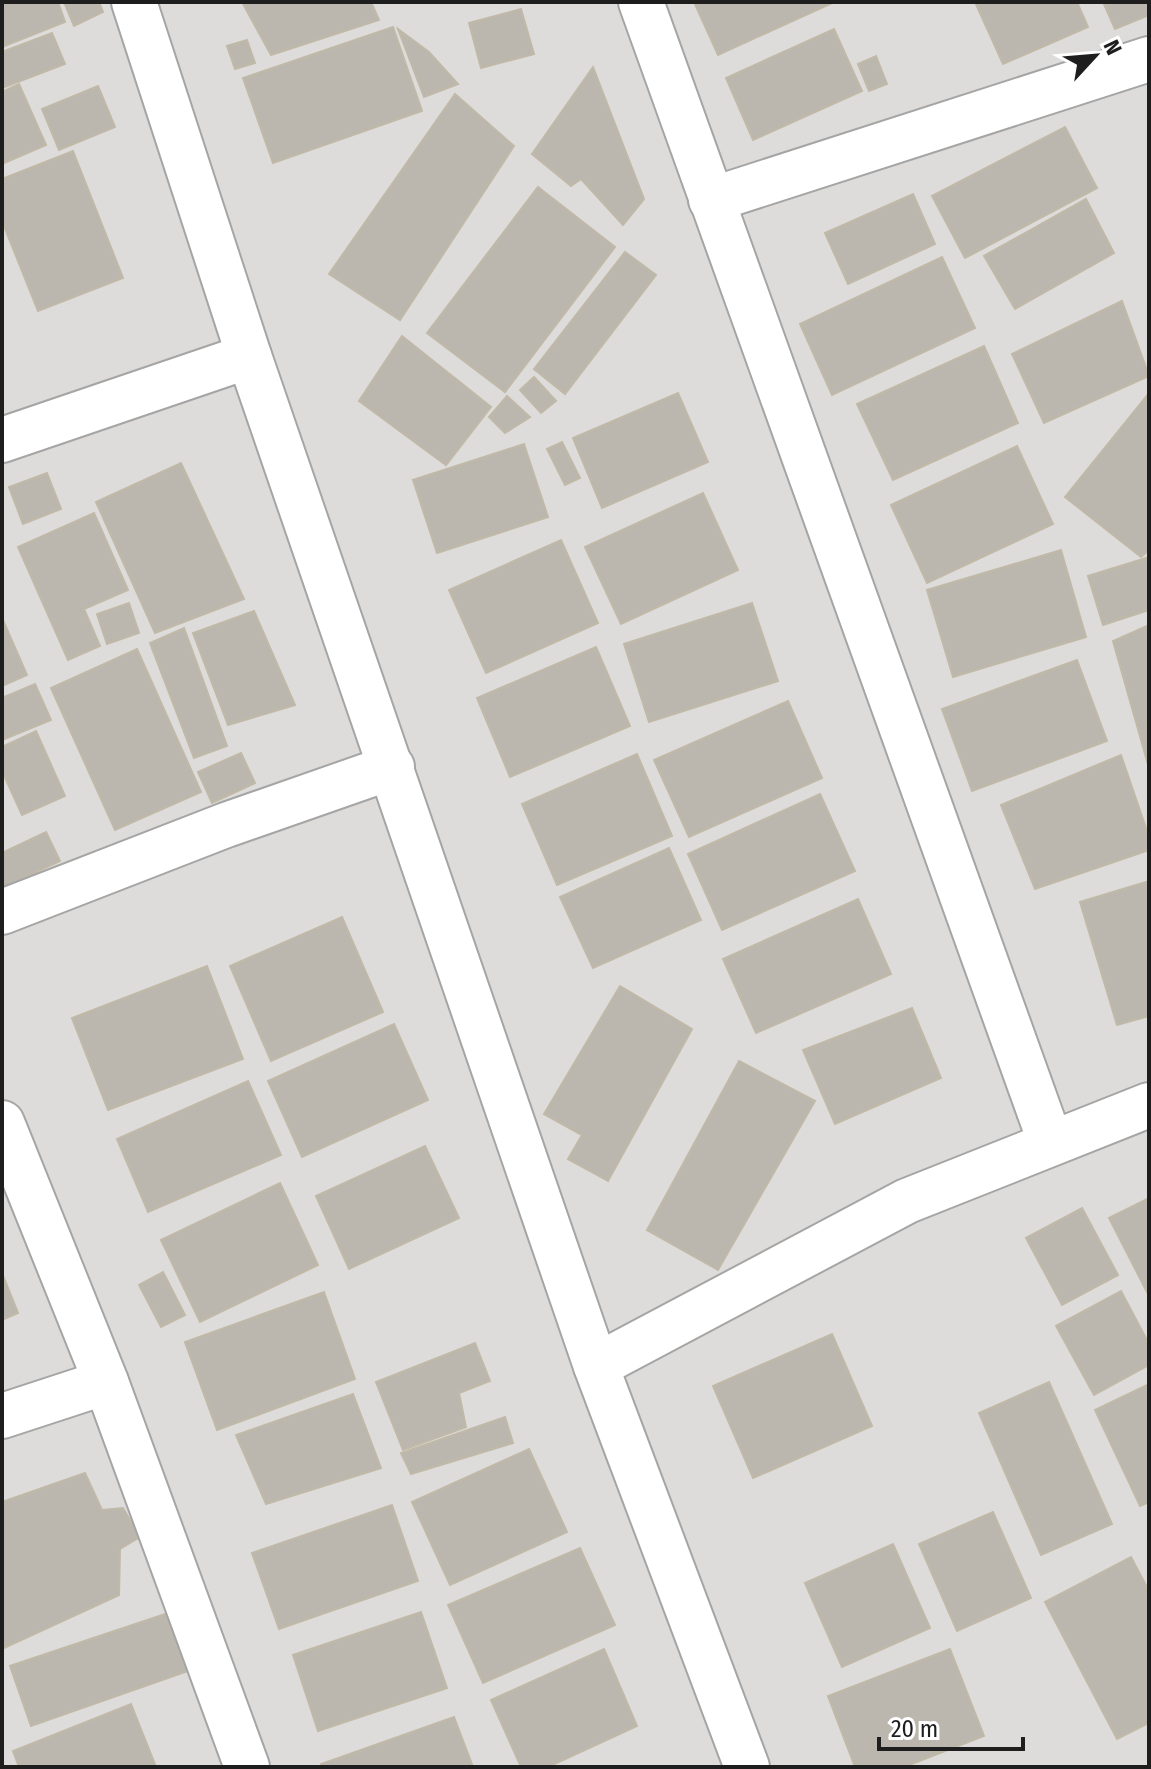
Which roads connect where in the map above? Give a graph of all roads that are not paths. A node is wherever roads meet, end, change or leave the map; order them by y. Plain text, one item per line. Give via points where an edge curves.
1 (134, 2) edge
2 (641, 2) edge
3 (1146, 69) edge
4 (711, 200) junction
5 (249, 356) junction
6 (2, 440) edge
7 (392, 767) junction
8 (2, 912) edge
9 (1149, 1105) edge
10 (2, 1123) edge
11 (1050, 1141) junction
12 (596, 1366) junction
13 (106, 1382) junction
14 (2, 1416) edge
15 (247, 1767) edge
16 (747, 1767) edge

1 - 5 street
2 - 4 street
3 - 4 street
4 - 11 street
5 - 6 street
5 - 7 street
7 - 8 street
7 - 12 street
9 - 11 street
10 - 13 street
11 - 12 street via 907,1201
12 - 16 street
13 - 14 street
13 - 15 street

